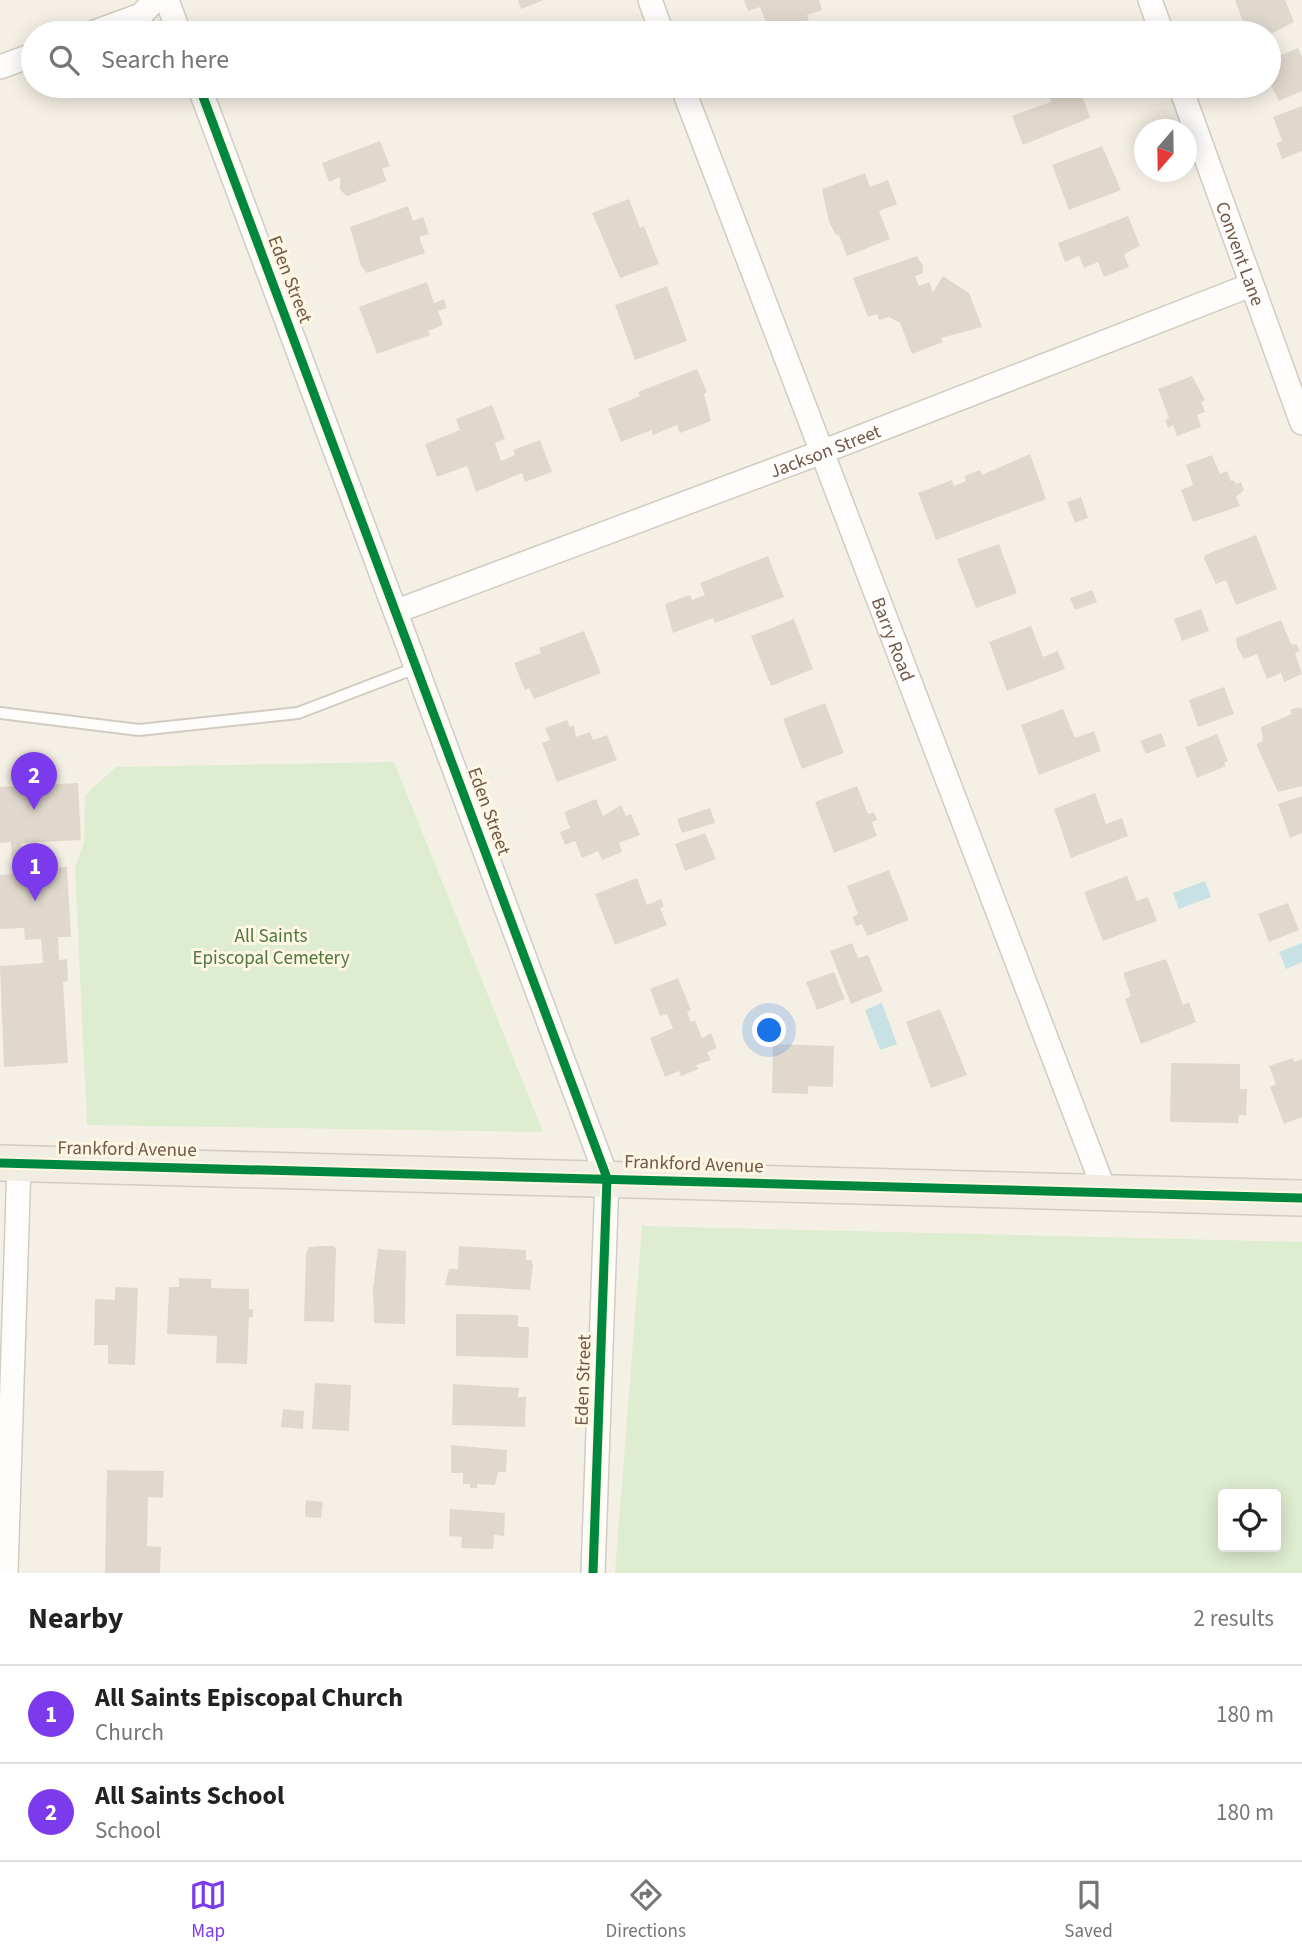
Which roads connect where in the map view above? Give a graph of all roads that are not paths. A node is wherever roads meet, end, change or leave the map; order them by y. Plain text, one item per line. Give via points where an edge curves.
1 (155, 0) edge
2 (167, 0) edge
3 (650, 0) edge
4 (1150, 0) edge
5 (125, 21) edge
6 (175, 21) edge
7 (658, 21) edge
8 (1157, 21) edge
9 (21, 60) edge
10 (0, 68) edge
11 (204, 98) edge
12 (687, 98) edge
13 (1184, 98) edge
14 (1251, 285) junction
15 (1302, 423) edge
16 (822, 452) junction
17 (397, 611) junction
18 (418, 667) junction
19 (0, 713) edge
20 (9, 1163) edge
21 (607, 1178) junction
22 (1105, 1192) junction
23 (1302, 1198) edge
24 (6, 1573) edge
25 (593, 1573) edge

1 - 5 street via 141,15
2 - 6 street
3 - 7 street
4 - 8 street
9 - 10 street
11 - 17 street, Eden Street
12 - 16 street, Barry Road
13 - 14 street, Convent Lane
14 - 15 street, Convent Lane
14 - 16 street, Jackson Street
16 - 17 street, Jackson Street
16 - 22 street, Barry Road
17 - 18 street, Eden Street
18 - 19 lane via 298,713 272,716 139,730
18 - 21 street, Eden Street
20 - 21 main road, Frankford Avenue
20 - 24 street
21 - 22 main road, Frankford Avenue
21 - 25 street, Eden Street
22 - 23 main road, Frankford Avenue

